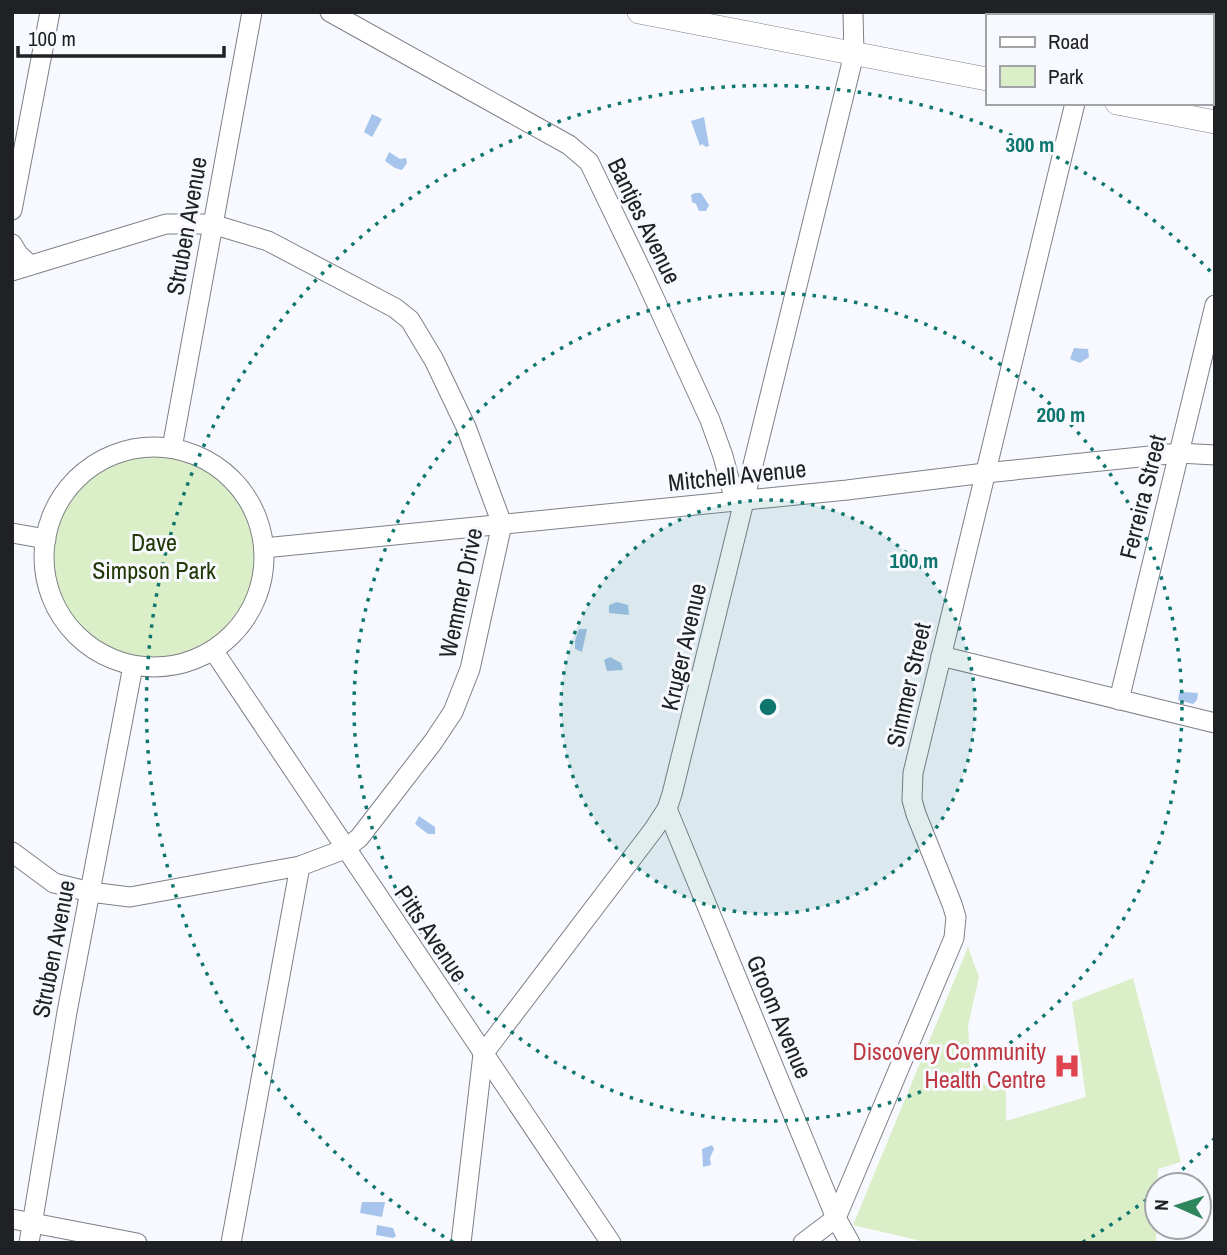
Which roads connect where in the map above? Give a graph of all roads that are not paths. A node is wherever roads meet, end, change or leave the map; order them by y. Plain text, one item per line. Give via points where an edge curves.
1 (50, 12) edge
2 (252, 12) edge
3 (330, 12) edge
4 (639, 12) edge
5 (853, 12) edge
6 (854, 54) junction
7 (986, 79) edge
8 (1074, 105) edge
9 (1127, 105) edge
10 (1215, 122) edge
11 (12, 210) edge
12 (212, 224) junction
13 (12, 244) edge
14 (21, 268) edge
15 (1215, 305) edge
16 (172, 448) junction
17 (1178, 453) junction
18 (1215, 455) edge
19 (985, 472) junction
20 (740, 500) junction
21 (502, 524) junction
22 (12, 533) edge
23 (46, 539) junction
24 (264, 548) junction
25 (213, 650) junction
26 (941, 656) junction
27 (133, 666) junction
28 (1119, 700) junction
29 (1215, 723) edge
30 (667, 809) junction
31 (345, 849) junction
32 (12, 852) edge
33 (300, 866) junction
34 (90, 892) junction
35 (483, 1054) junction
36 (836, 1218) junction
37 (22, 1221) edge
38 (29, 1243) edge
39 (137, 1243) edge
40 (231, 1243) edge
41 (461, 1243) edge
42 (611, 1243) edge
43 (803, 1243) edge
44 (850, 1243) edge

1 - 11 street
2 - 12 street, Struben Avenue
3 - 20 street, Bantjes Avenue via 569,145 589,162 710,420
4 - 6 main road
5 - 6 street, Kruger Avenue
6 - 7 main road
6 - 20 street, Kruger Avenue
8 - 19 street, Simmer Street
9 - 10 main road
12 - 14 street, Wemmer Drive via 166,224
12 - 16 street, Struben Avenue
12 - 21 street, Wemmer Drive via 268,241 410,320 435,360 466,428
13 - 14 street
15 - 17 street, Ferreira Street
16 - 23 street via 144,447 91,467 70,487
16 - 24 street via 196,455 235,483 250,502
17 - 18 street, Mitchell Avenue
17 - 19 street, Mitchell Avenue
17 - 28 street, Ferreira Street
19 - 20 street, Mitchell Avenue
19 - 26 street, Simmer Street
20 - 21 street, Mitchell Avenue
20 - 30 street, Kruger Avenue via 684,753
21 - 24 street, Mitchell Avenue
21 - 31 street, Wemmer Drive via 470,669 453,712 404,782
22 - 23 street
23 - 27 street via 49,587 71,630 89,646
24 - 25 street via 262,578 253,606 236,631
25 - 27 street via 175,666
25 - 31 street, Pitts Avenue
26 - 28 street
26 - 36 street, Simmer Street via 912,800 952,904 954,938
27 - 34 street, Struben Avenue
28 - 29 street
30 - 35 street, Kruger Avenue
30 - 36 street, Groom Avenue
31 - 33 street, Wemmer Drive
31 - 35 street, Pitts Avenue
32 - 34 street, Wemmer Drive via 54,883
33 - 34 street, Wemmer Drive via 148,895
33 - 40 street
34 - 37 street, Struben Avenue
35 - 41 street
35 - 42 street, Pitts Avenue
36 - 43 street
36 - 44 street, Groom Avenue
37 - 38 street, Struben Avenue
37 - 39 street

